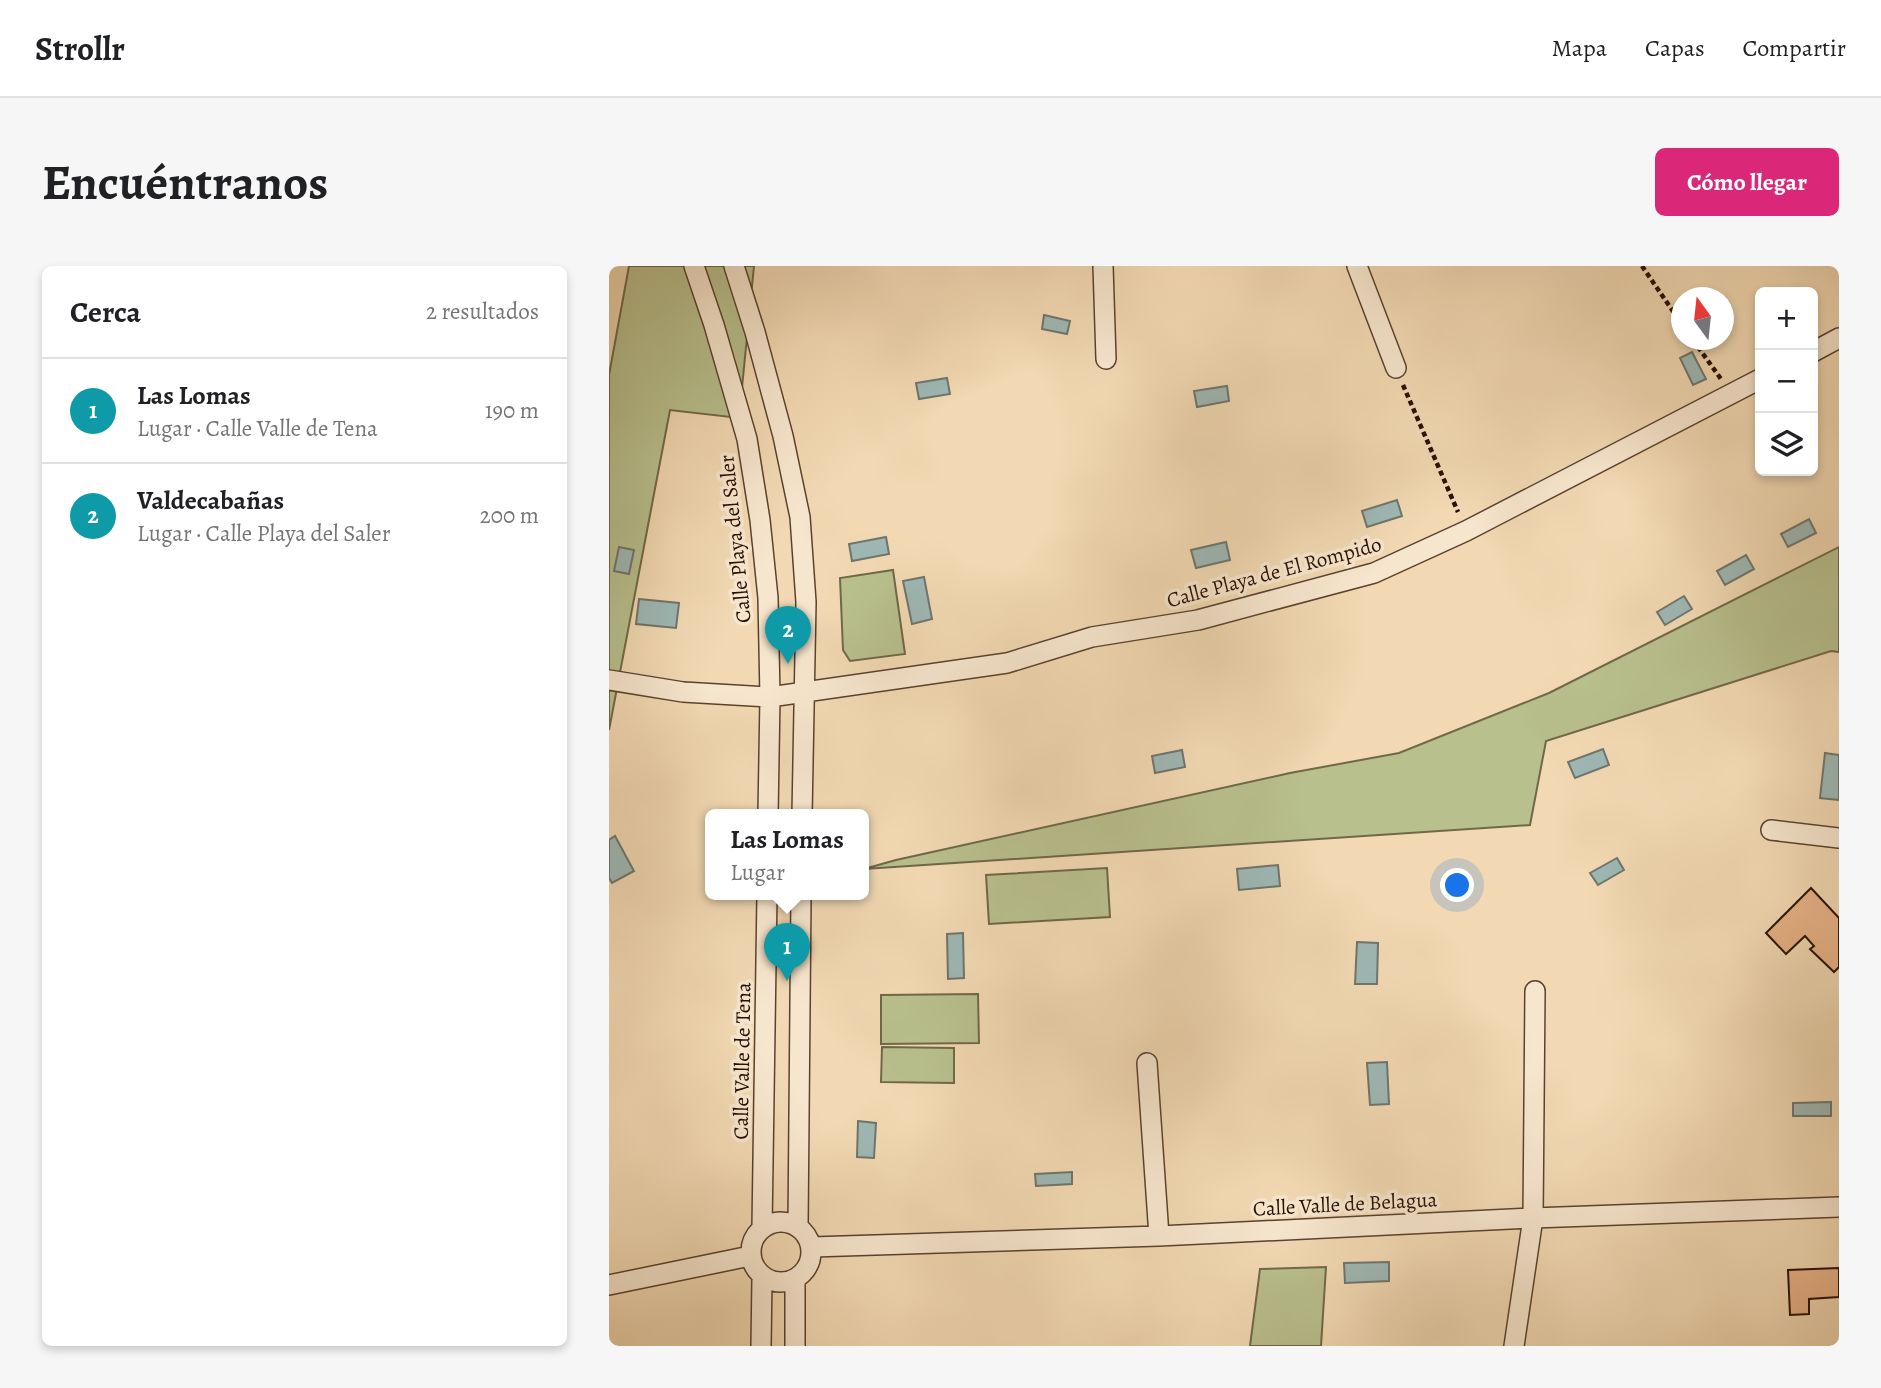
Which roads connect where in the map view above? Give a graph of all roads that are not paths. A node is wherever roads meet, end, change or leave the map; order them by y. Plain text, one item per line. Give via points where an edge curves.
1 (694, 266) edge
2 (734, 266) edge
3 (1103, 266) edge
4 (1357, 266) edge
5 (1839, 338) edge
6 (1817, 350) edge
7 (1106, 359) dead end
8 (1396, 368) road end
9 (1755, 382) edge
10 (609, 680) edge
11 (805, 693) junction
12 (770, 697) junction
13 (768, 809) edge
14 (802, 809) edge
15 (1771, 830) dead end
16 (1839, 838) edge
17 (767, 900) edge
18 (801, 900) edge
19 (1535, 991) dead end
20 (1147, 1063) dead end
21 (1839, 1207) edge
22 (1533, 1218) junction
23 (798, 1227) junction
24 (762, 1228) junction
25 (1159, 1236) junction
26 (811, 1247) junction
27 (750, 1256) junction
28 (762, 1277) junction
29 (795, 1280) junction
30 (609, 1285) edge
31 (761, 1346) edge
32 (795, 1346) edge
33 (1514, 1346) edge

1 - 12 street, Calle Playa del Saler via 747,439 768,598
2 - 11 street via 783,436 800,517 806,602
3 - 7 street
4 - 8 street
5 - 6 street
9 - 11 street, Calle Playa de El Rompido via 1466,531 1374,573 1198,620 1092,637 1007,663
10 - 12 street, Calle Playa de El Rompido
11 - 12 street, Calle Playa de El Rompido
11 - 14 street
12 - 13 street, Calle Playa del Saler
15 - 16 street
17 - 24 street, Calle Valle de Tena
18 - 23 street
19 - 22 street
20 - 25 street
21 - 22 street, Calle Valle de Belagua
22 - 25 street, Calle Valle de Belagua
22 - 33 street
23 - 24 street via 780,1221
23 - 26 street
24 - 27 street via 753,1240
25 - 26 street, Calle Valle de Belagua
26 - 29 street via 809,1266
27 - 28 street
27 - 30 street
28 - 29 street via 778,1283
28 - 31 street
29 - 32 street

